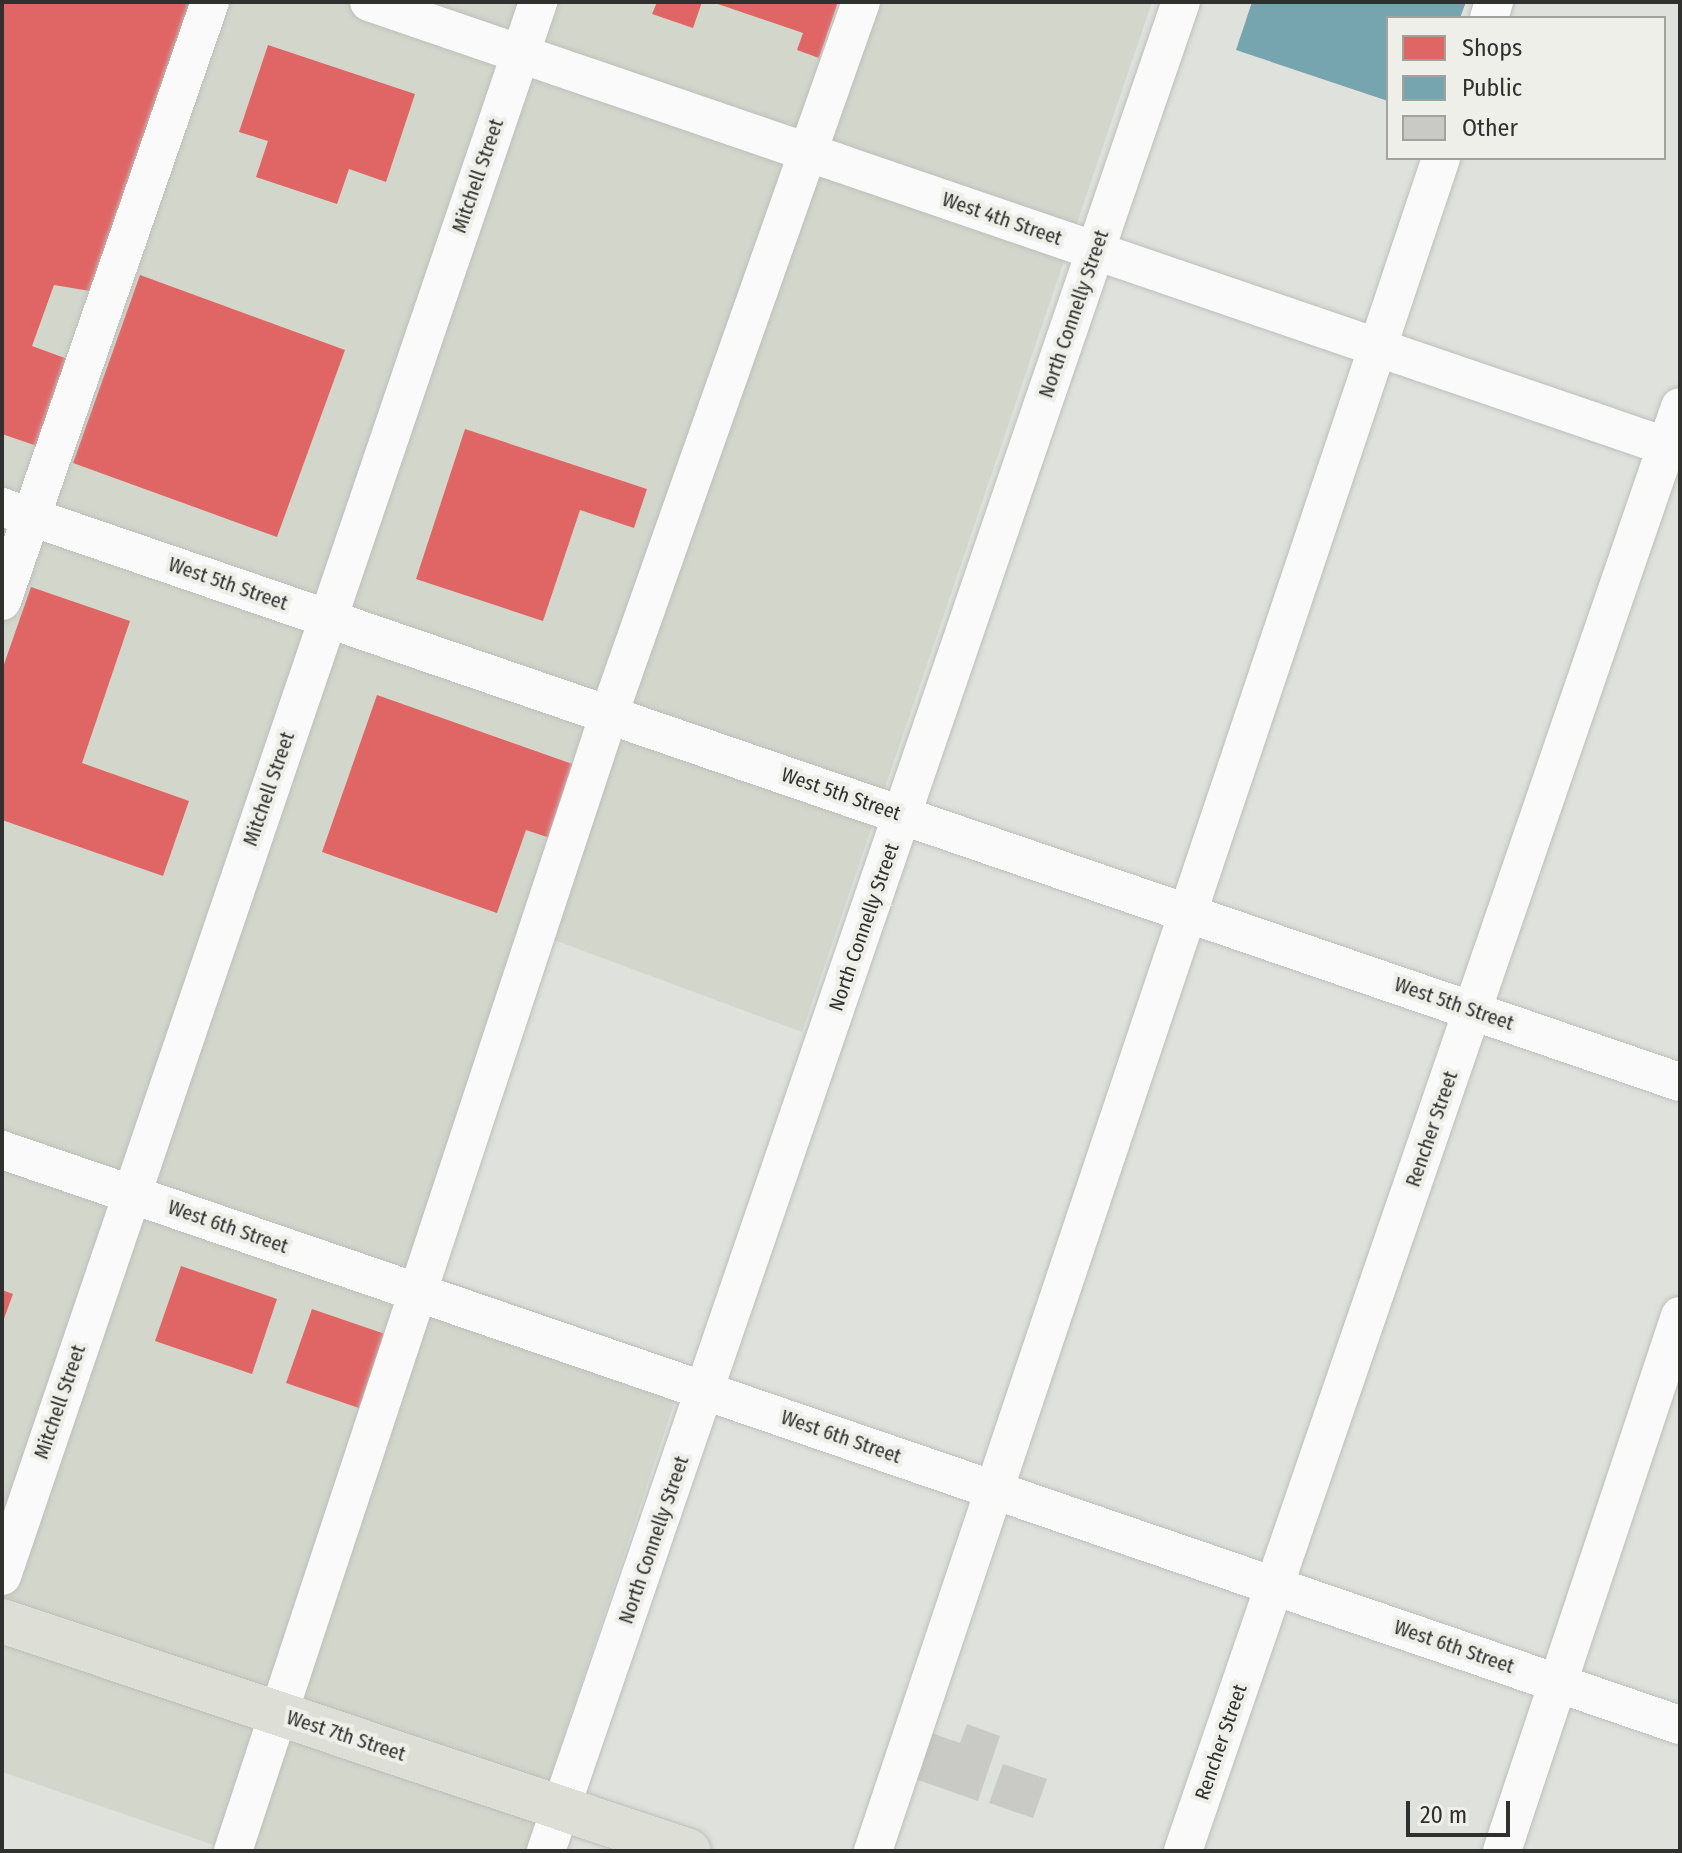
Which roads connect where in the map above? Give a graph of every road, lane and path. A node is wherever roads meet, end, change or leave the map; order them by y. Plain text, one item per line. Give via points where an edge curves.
1 (210, 2) edge
2 (369, 2) edge
3 (538, 2) edge
4 (861, 2) edge
5 (1181, 2) edge
6 (520, 54) junction
7 (808, 152) junction
8 (1440, 160) edge
9 (1096, 251) junction
10 (1377, 347) junction
11 (1680, 407) edge
12 (1673, 449) edge
13 (16, 512) edge
14 (2, 601) edge
15 (327, 618) junction
16 (609, 714) junction
17 (903, 815) junction
18 (1190, 914) junction
19 (1473, 1011) junction
20 (1680, 1082) edge
21 (2, 1150) edge
22 (130, 1194) junction
23 (420, 1293) junction
24 (1680, 1316) edge
25 (705, 1391) junction
26 (995, 1490) junction
27 (2, 1576) edge
28 (1275, 1586) junction
29 (2, 1621) edge
30 (1559, 1683) junction
31 (281, 1715) junction
32 (1680, 1725) edge
33 (560, 1807) junction
34 (233, 1851) edge
35 (546, 1851) edge
36 (689, 1851) edge
37 (873, 1851) edge
38 (1183, 1851) edge
39 (1502, 1851) edge

1 - 13 street
2 - 6 street, West 4th Street
3 - 6 street, Mitchell Street
4 - 7 street
5 - 9 street, North Connelly Street
6 - 7 street, West 4th Street
6 - 15 street, Mitchell Street
7 - 9 street, West 4th Street
7 - 16 street
8 - 10 street
9 - 10 street, West 4th Street
9 - 17 street, North Connelly Street
10 - 12 street, West 4th Street
10 - 18 street
11 - 12 street, Rencher Street
12 - 19 street, Rencher Street
13 - 14 street
13 - 15 street, West 5th Street
15 - 16 street, West 5th Street
15 - 22 street, Mitchell Street
16 - 17 street, West 5th Street
16 - 23 street
17 - 18 street, West 5th Street
17 - 25 street, North Connelly Street
18 - 19 street, West 5th Street
18 - 26 street
19 - 20 street, West 5th Street
19 - 28 street, Rencher Street
21 - 22 street, West 6th Street
22 - 23 street, West 6th Street
22 - 27 street, Mitchell Street
23 - 25 street, West 6th Street
23 - 31 street
24 - 30 street
25 - 26 street, West 6th Street
25 - 33 street, North Connelly Street
26 - 28 street, West 6th Street
26 - 37 street
28 - 30 street, West 6th Street
28 - 38 street, Rencher Street
29 - 31 main road, West 7th Street
30 - 32 street, West 6th Street
30 - 39 street
31 - 33 main road, West 7th Street
31 - 34 street
33 - 35 street, North Connelly Street
33 - 36 main road, West 7th Street

